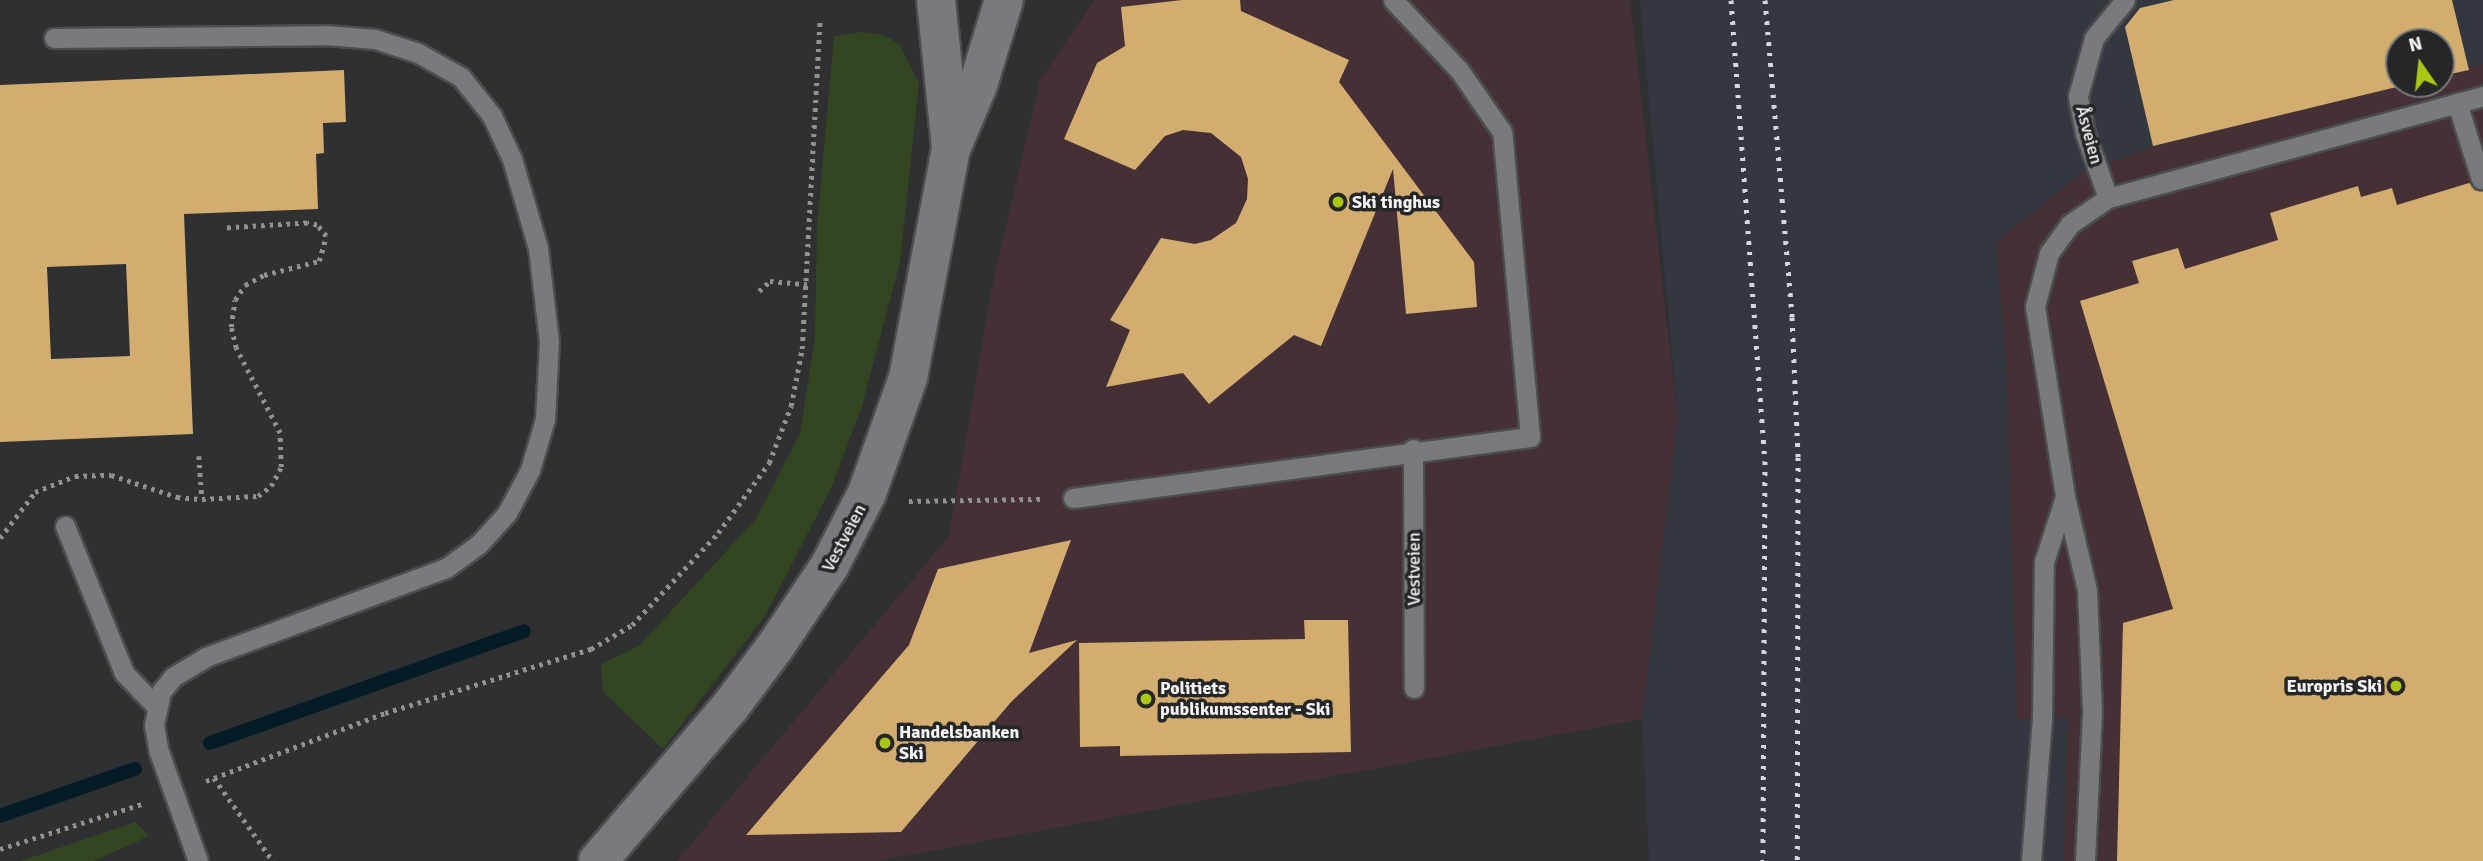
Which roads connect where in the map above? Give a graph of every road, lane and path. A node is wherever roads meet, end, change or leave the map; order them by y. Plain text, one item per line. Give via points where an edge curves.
1 (936, 0) edge
2 (1004, 0) edge
3 (1394, 0) edge
4 (2125, 0) edge
5 (820, 19) dead end
6 (54, 38) dead end
7 (2483, 96) edge
8 (2457, 103) junction
9 (951, 149) junction
10 (2481, 179) dead end
11 (2108, 198) junction
12 (225, 228) dead end
13 (807, 284) junction
14 (759, 291) dead end
15 (1413, 449) junction
16 (198, 456) dead end
17 (2065, 496) junction
18 (1073, 498) joint
19 (202, 499) junction
20 (906, 501) dead end
21 (65, 526) dead end
22 (0, 538) edge
23 (1414, 688) dead end
24 (155, 705) junction
25 (214, 778) junction
26 (195, 785) dead end
27 (143, 804) dead end
28 (0, 849) edge
29 (198, 861) edge
30 (273, 861) edge
31 (598, 861) edge
32 (2031, 861) edge
33 (2085, 861) edge

1 - 9 street, Vestveien
2 - 9 street, Vestveien via 978,85
3 - 15 lane via 1459,70 1502,132 1530,437
4 - 11 lane, Åsveien via 2094,38 2078,96 2085,133
5 - 13 path
6 - 24 lane via 325,35 397,45 441,63 477,95 501,133 524,196 542,274 549,341 545,419 526,480 492,531 461,557 420,581 188,666 173,677
7 - 8 lane
8 - 10 lane
8 - 11 lane
9 - 31 street, Vestveien via 908,378 889,440 851,527 803,607 730,707
11 - 17 lane via 2070,224 2049,253 2035,306
12 - 19 path via 307,223 321,229 327,245 312,265 264,275 238,292 232,337 280,433 281,467 271,486 258,496
13 - 14 path via 770,281
13 - 25 path via 791,406 769,463 718,533 632,625 591,649 545,666 386,713
15 - 18 lane
15 - 23 lane, Vestveien
16 - 19 path
17 - 32 lane via 2044,562 2042,719
17 - 33 lane via 2087,590 2092,710
18 - 20 path
19 - 22 path via 177,497 111,475 75,476 35,492
21 - 24 lane via 124,673
24 - 29 lane via 159,752
25 - 26 path
25 - 30 path
27 - 28 path

